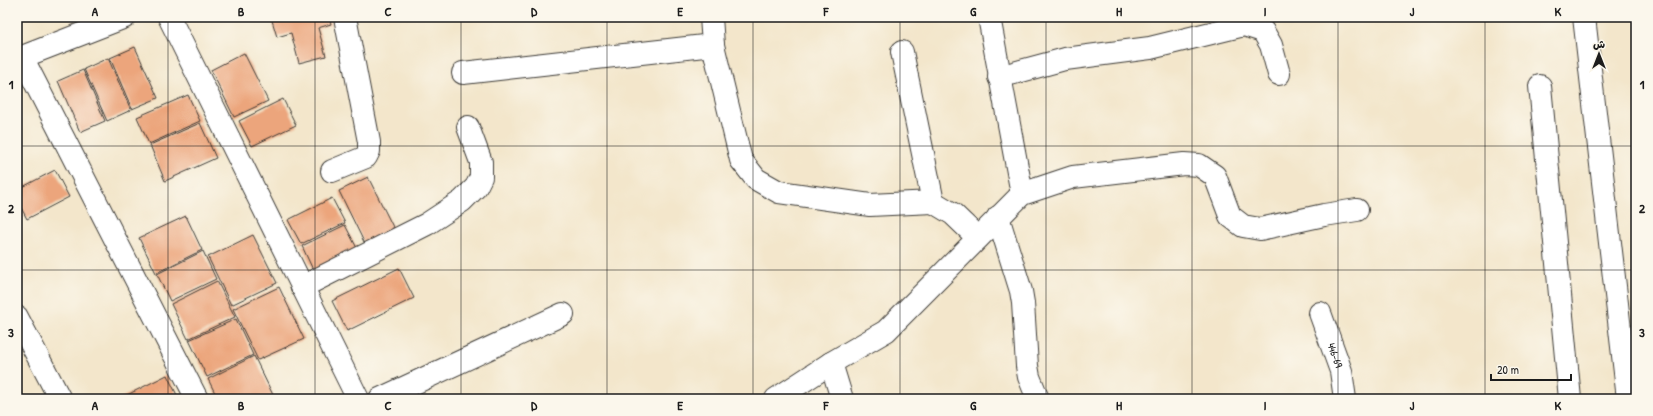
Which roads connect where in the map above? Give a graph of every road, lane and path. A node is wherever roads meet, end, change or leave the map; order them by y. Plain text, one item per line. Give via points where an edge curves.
1 (125, 17) edge
2 (168, 17) edge
3 (346, 17) edge
4 (710, 17) edge
5 (989, 17) edge
6 (1584, 17) edge
7 (91, 23) edge
8 (714, 45) junction
9 (902, 52) dead end
10 (20, 58) edge
11 (463, 73) dead end
12 (1279, 74) dead end
13 (999, 77) junction
14 (1540, 86) dead end
15 (468, 127) dead end
16 (332, 171) dead end
17 (1022, 194) junction
18 (933, 202) junction
19 (1357, 210) dead end
20 (998, 217) junction
21 (978, 238) junction
22 (302, 287) junction
23 (1320, 313) dead end
24 (563, 314) dead end
25 (17, 317) edge
26 (831, 363) junction
27 (60, 399) edge
28 (197, 399) edge
29 (358, 399) edge
30 (380, 399) edge
31 (776, 399) edge
32 (842, 399) edge
33 (1038, 399) edge
34 (1345, 399) edge
35 (1570, 399) edge
36 (1628, 399) edge

1 - 7 street
2 - 22 street
3 - 16 street via 369,151 366,157
4 - 8 street
5 - 13 street
6 - 36 street
7 - 10 street
8 - 11 street
8 - 18 street via 741,160 756,179 779,192 870,205
9 - 18 street
10 - 28 street
12 - 13 street via 1271,45 1263,31 1244,25 1150,48 1065,59
13 - 17 street
14 - 35 street
15 - 22 street via 480,162 480,176 476,187 462,201 426,224
17 - 19 street via 1073,177 1184,164 1199,165 1215,176 1230,216 1243,226 1260,229
17 - 20 street
18 - 21 street via 954,214
20 - 21 street
20 - 33 street via 1021,291 1027,366
21 - 26 street via 886,331
22 - 29 street
23 - 34 street, 446-69 via 1341,371
24 - 30 street
25 - 27 street
26 - 31 street
26 - 32 street

